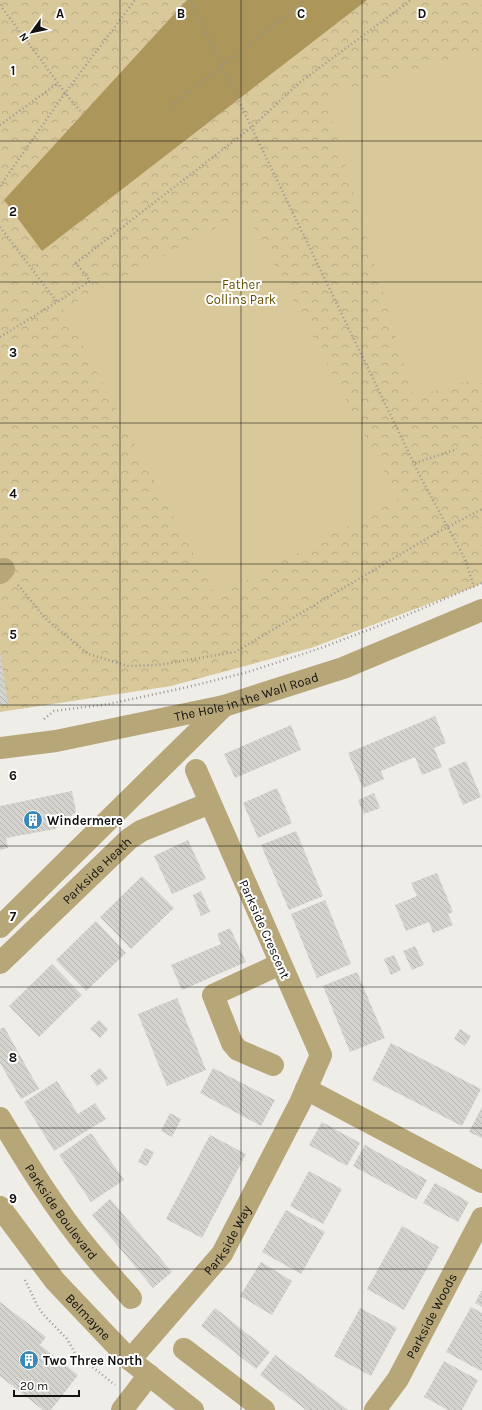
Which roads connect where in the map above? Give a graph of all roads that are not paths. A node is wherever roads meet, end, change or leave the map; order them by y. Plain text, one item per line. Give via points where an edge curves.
1 (482, 610) edge
2 (224, 706) junction
3 (0, 748) edge
4 (196, 770) dead end
5 (210, 803) junction
6 (0, 927) edge
7 (0, 963) edge
8 (280, 964) junction
9 (273, 1065) dead end
10 (303, 1096) junction
11 (0, 1118) edge
12 (482, 1182) edge
13 (0, 1207) edge
14 (482, 1218) edge
15 (132, 1298) dead end
16 (184, 1349) dead end
17 (130, 1360) junction
18 (148, 1375) junction
19 (127, 1404) edge
20 (193, 1410) edge
21 (264, 1410) edge
22 (374, 1410) edge

1 - 2 street, The Hole in the Wall Road via 343,668
2 - 3 street, The Hole in the Wall Road via 56,741
2 - 6 street
4 - 5 street, Parkside Crescent
5 - 7 street, Parkside Heath via 129,839
5 - 8 street, Parkside Crescent
8 - 9 street via 212,996 232,1043 238,1050
8 - 10 street, Parkside Crescent via 320,1055
10 - 12 street
10 - 17 street, Parkside Way via 222,1254
11 - 15 street, Parkside Boulevard via 28,1165 67,1221
13 - 17 street, Belmayne via 55,1281
14 - 22 street, Parkside Woods via 398,1379
16 - 21 street
17 - 18 street, Belmayne
18 - 19 street
18 - 20 street, Belmayne

